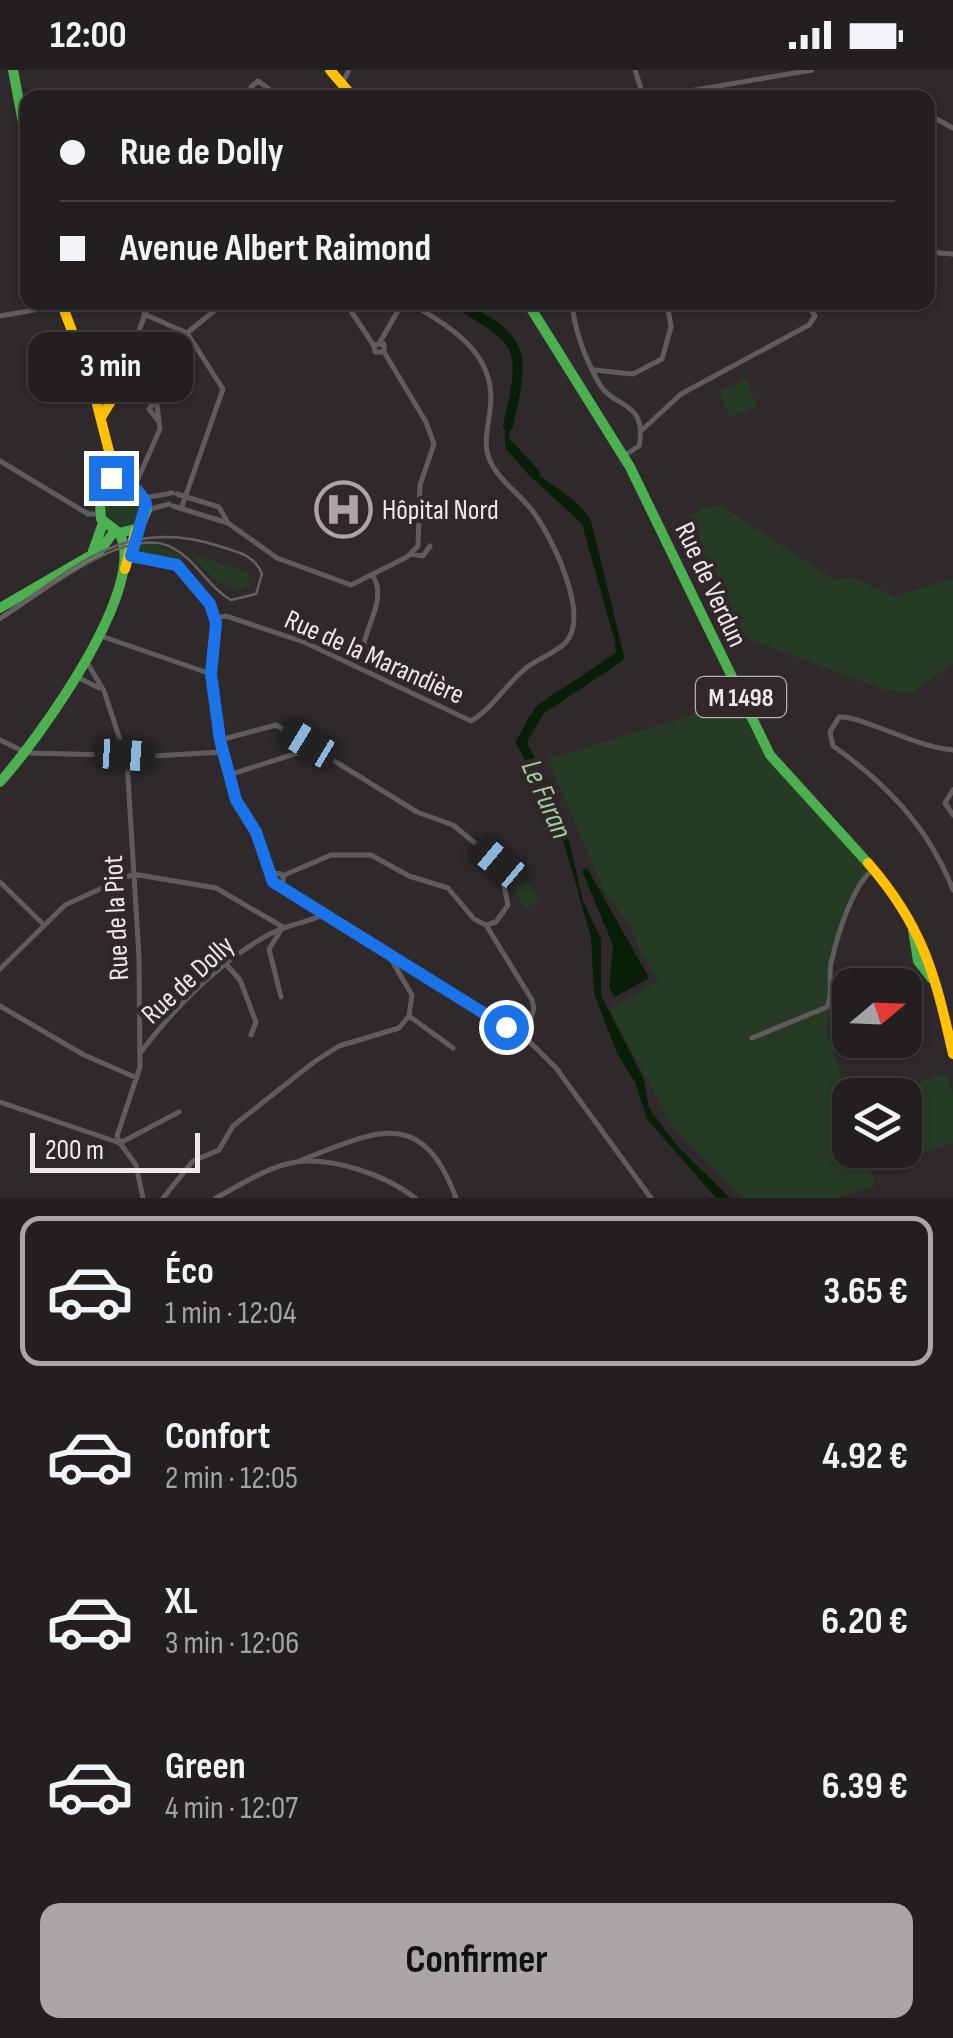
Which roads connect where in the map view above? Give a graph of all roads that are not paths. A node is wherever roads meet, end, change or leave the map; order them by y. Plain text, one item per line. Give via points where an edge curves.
1 (13, 70) edge
2 (330, 70) edge
3 (349, 70) edge
4 (812, 70) edge
5 (342, 84) junction
6 (253, 90) edge
7 (270, 90) edge
8 (347, 90) edge
9 (693, 90) edge
10 (20, 107) edge
11 (31, 310) edge
12 (64, 310) edge
13 (146, 310) edge
14 (216, 310) edge
15 (351, 310) edge
16 (400, 310) edge
17 (420, 310) edge
18 (532, 310) edge
19 (574, 310) edge
20 (669, 310) edge
21 (812, 310) edge
22 (144, 314) junction
23 (0, 316) edge
24 (187, 334) junction
25 (377, 344) junction
26 (594, 370) junction
27 (113, 398) joint
28 (102, 416) junction
29 (159, 422) dead end
30 (640, 431) junction
31 (624, 456) junction
32 (0, 460) edge
33 (112, 463) junction
34 (130, 487) junction
35 (107, 492) junction
36 (186, 497) junction
37 (146, 504) junction
38 (181, 509) junction
39 (100, 515) junction
40 (228, 523) junction
41 (136, 530) junction
42 (116, 533) junction
43 (430, 546) dead end
44 (411, 554) junction
45 (90, 555) junction
46 (128, 555) junction
47 (373, 576) junction
48 (0, 608) edge
49 (215, 618) junction
50 (101, 636) junction
51 (363, 648) dead end
52 (88, 664) junction
53 (211, 674) junction
54 (81, 678) junction
55 (104, 691) junction
56 (0, 740) edge
57 (220, 740) junction
58 (309, 744) junction
59 (953, 750) edge
60 (224, 752) junction
61 (27, 753) junction
62 (125, 755) junction
63 (229, 775) junction
64 (0, 782) edge
65 (953, 790) edge
66 (953, 815) edge
67 (874, 869) junction
68 (133, 874) junction
69 (278, 876) junction
70 (0, 882) edge
71 (953, 890) edge
72 (322, 915) junction
73 (44, 925) junction
74 (486, 925) junction
75 (283, 927) junction
76 (388, 954) junction
77 (226, 964) junction
78 (0, 970) edge
79 (938, 994) junction
80 (953, 996) edge
81 (282, 997) dead end
82 (0, 1006) edge
83 (409, 1016) junction
84 (251, 1035) dead end
85 (526, 1038) junction
86 (752, 1038) dead end
87 (453, 1048) dead end
88 (953, 1054) edge
89 (139, 1055) junction
90 (136, 1078) junction
91 (0, 1102) edge
92 (179, 1112) dead end
93 (120, 1143) junction
94 (296, 1162) junction
95 (143, 1198) edge
96 (163, 1198) edge
97 (216, 1198) edge
98 (414, 1198) edge
99 (456, 1198) edge
100 (650, 1198) edge

1 - 10 street
2 - 5 street
3 - 5 street
4 - 9 street
5 - 8 street
6 - 7 street via 258,82
11 - 23 street
12 - 28 street
13 - 22 street
14 - 24 street
15 - 25 street
16 - 25 street
17 - 49 street, Rue de la Marandière via 475,349 485,366 489,460 547,532 558,556 574,615 565,643 509,682 478,718 462,718 304,642
18 - 31 street, Rue de Verdun / M 1498
19 - 26 street
20 - 26 street via 670,346 662,358 633,374
21 - 30 street via 809,324 682,394
22 - 24 street
22 - 27 street
24 - 36 street via 223,389
25 - 44 street via 433,435 420,485 421,533
26 - 30 street via 604,390 632,407
27 - 28 street
28 - 33 street
29 - 34 street
30 - 31 street via 635,452
31 - 67 street, Rue de Verdun / M 1498 via 770,755 797,793
32 - 39 street
33 - 34 street
33 - 35 street
34 - 35 street
34 - 37 street
35 - 39 street
36 - 37 street via 175,493
36 - 38 street
36 - 40 street via 220,507
37 - 38 street
37 - 41 street
38 - 40 street
39 - 42 street
39 - 45 street via 100,540
40 - 47 street via 277,558 306,569 352,585
41 - 42 street
41 - 46 street
42 - 45 street
42 - 46 street
43 - 44 street via 422,556
44 - 47 street
45 - 48 street
46 - 49 street via 177,565
46 - 50 street
47 - 51 street via 380,587
49 - 53 street
50 - 52 street
50 - 53 street
52 - 54 street
52 - 55 street, Rue de la Piot
53 - 57 street
54 - 55 street
54 - 61 street
55 - 62 street, Rue de la Piot
56 - 61 street
57 - 58 street via 276,724
57 - 60 street
58 - 63 street
58 - 74 street via 417,812 454,825 499,863 508,905
59 - 71 street via 903,740 850,716 839,717 830,732 833,746 882,780 904,805
60 - 62 street
60 - 63 street
61 - 62 street
61 - 64 street
62 - 68 street, Rue de la Piot
63 - 69 street
65 - 66 street via 946,803
67 - 79 street, Rue de Verdun / M 1498 via 925,946
67 - 86 street via 854,889 830,962 827,1007
68 - 73 street via 80,895
68 - 75 street via 216,888
68 - 89 street, Rue de la Piot
69 - 72 street via 273,882
69 - 74 street via 330,855 372,856 448,888
70 - 73 street
72 - 75 street, Rue de Dolly
72 - 76 street
73 - 78 street
74 - 85 street via 532,1000
75 - 77 street, Rue de Dolly
75 - 81 street via 269,950
76 - 83 street via 408,983
76 - 85 street
77 - 84 street via 240,980 256,1022
77 - 89 street, Rue de Dolly
79 - 80 street
79 - 88 street, Rue de Verdun / M 1498
82 - 90 street
83 - 87 street
83 - 96 street via 388,1034 338,1046 314,1062 233,1126 220,1150 192,1161
85 - 100 street via 556,1068
89 - 90 street, Rue de la Piot
90 - 93 street, Rue de la Piot
91 - 93 street
92 - 93 street
93 - 95 street via 136,1166
94 - 97 street
94 - 98 street via 381,1178
94 - 99 street via 370,1134 397,1133 436,1154

